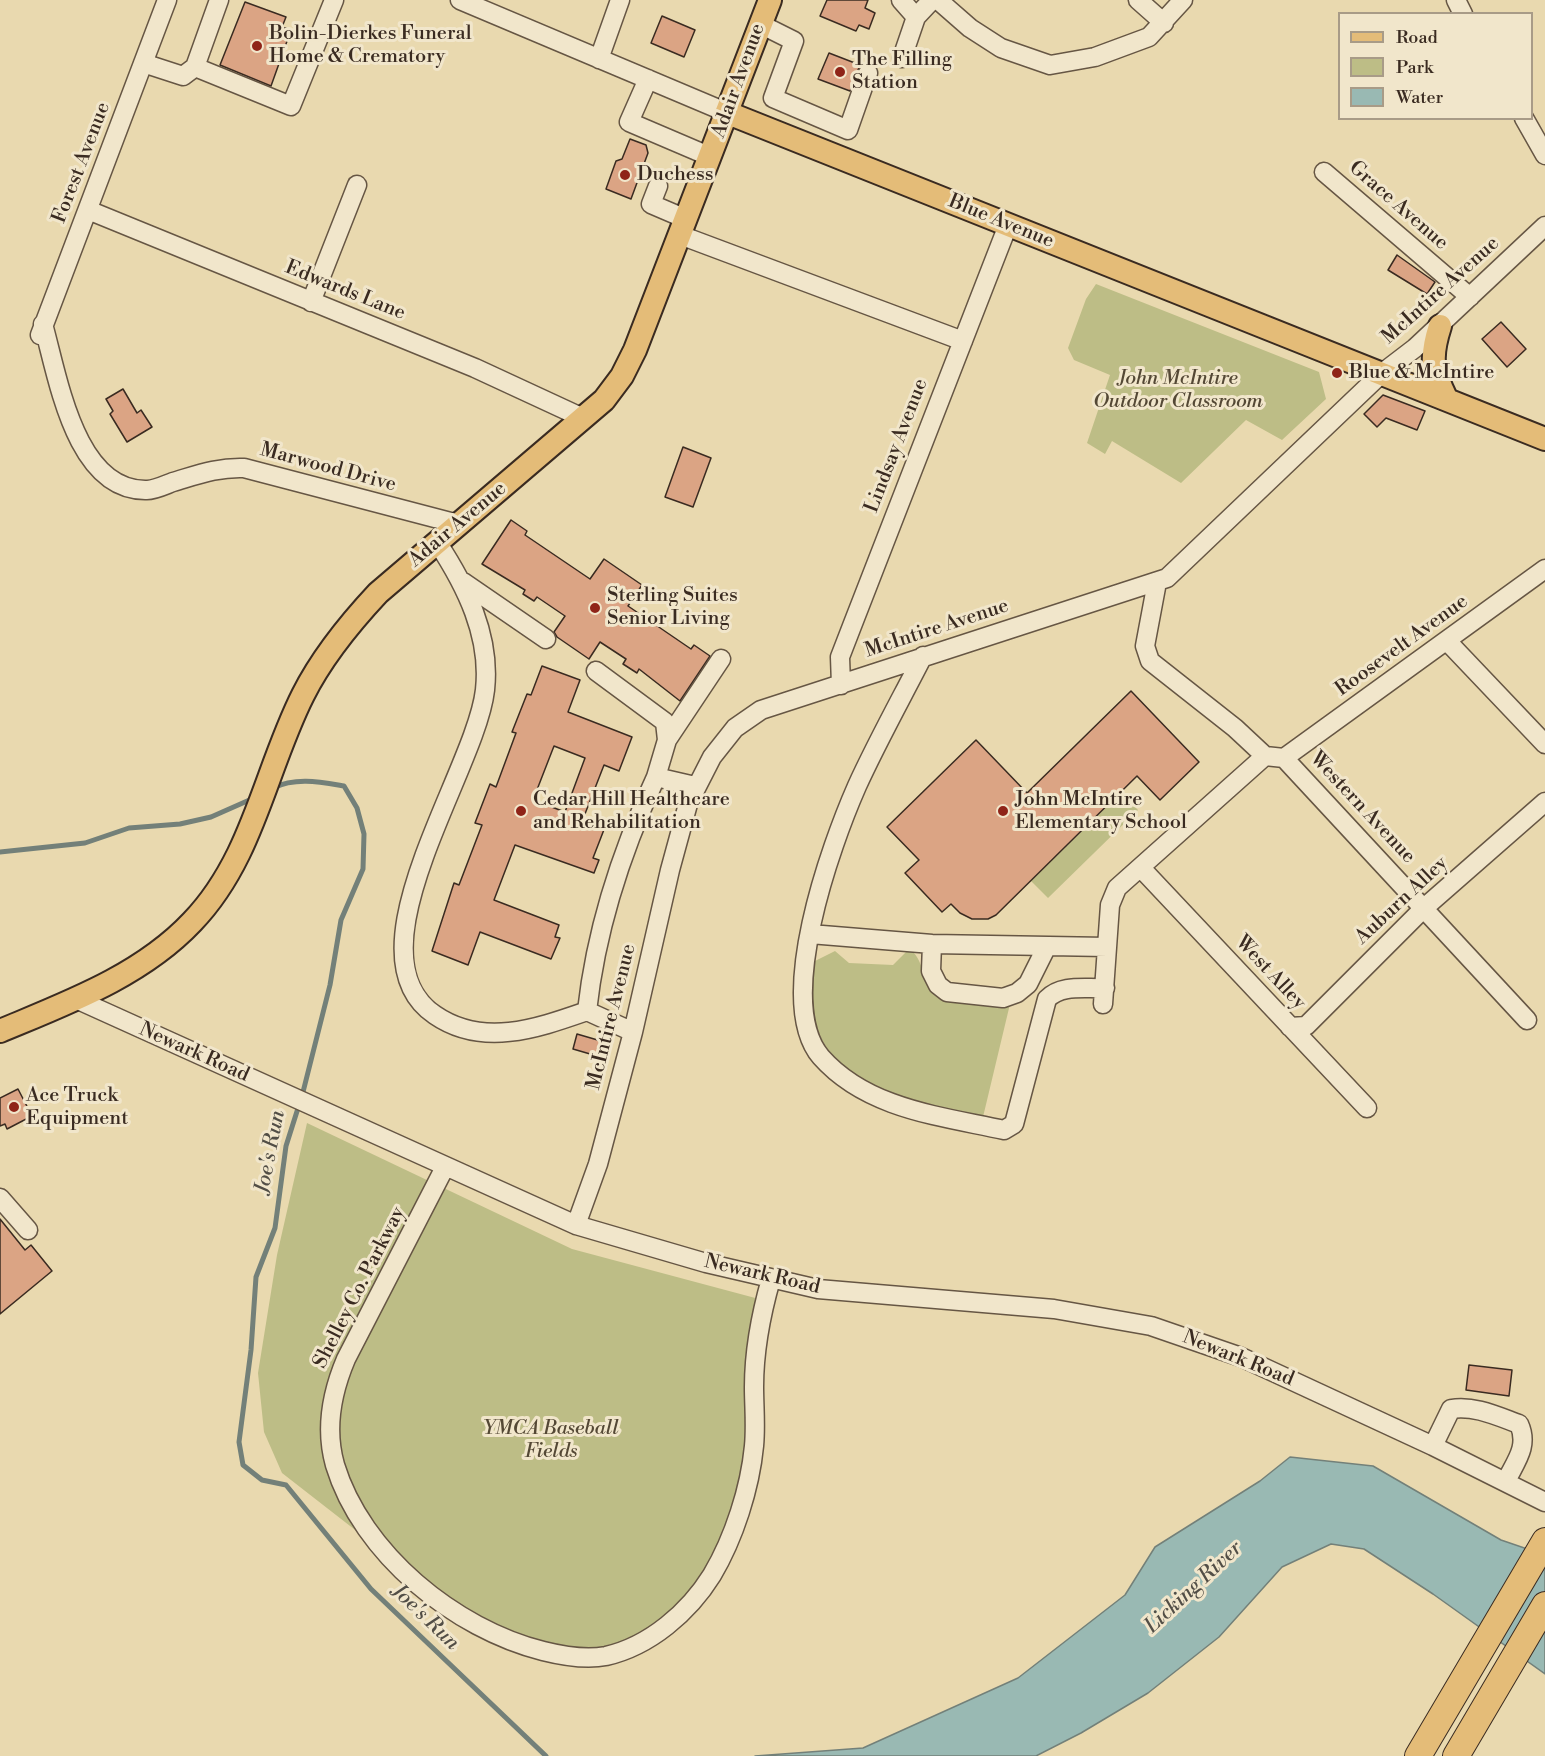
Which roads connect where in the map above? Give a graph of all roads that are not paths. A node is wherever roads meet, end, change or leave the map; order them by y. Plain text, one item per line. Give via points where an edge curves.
1 (167, 0) edge
2 (219, 0) edge
3 (333, 0) edge
4 (460, 0) edge
5 (620, 0) edge
6 (770, 0) edge
7 (901, 0) edge
8 (932, 0) edge
9 (938, 0) edge
10 (1138, 0) edge
11 (1183, 0) edge
12 (479, 4) edge
13 (916, 17) junction
14 (1164, 23) junction
15 (760, 24) junction
16 (902, 58) dead end
17 (599, 59) junction
18 (143, 63) junction
19 (195, 67) junction
20 (868, 73) dead end
21 (648, 79) junction
22 (789, 105) junction
23 (728, 113) junction
24 (1525, 120) edge
25 (840, 126) junction
26 (779, 133) junction
27 (830, 154) junction
28 (1545, 155) edge
29 (711, 157) junction
30 (1324, 172) dead end
31 (357, 185) dead end
32 (658, 186) dead end
33 (88, 210) junction
34 (1008, 225) junction
35 (1545, 226) edge
36 (683, 227) junction
37 (1470, 297) junction
38 (311, 302) junction
39 (1440, 326) junction
40 (40, 333) joint
41 (963, 341) junction
42 (1381, 374) junction
43 (1446, 398) junction
44 (584, 418) junction
45 (1544, 438) edge
46 (458, 524) junction
47 (437, 542) junction
48 (1541, 579) edge
49 (463, 582) junction
50 (1157, 582) junction
51 (546, 639) dead end
52 (1447, 641) junction
53 (923, 656) junction
54 (721, 659) dead end
55 (596, 671) dead end
56 (841, 685) junction
57 (667, 740) junction
58 (1545, 744) edge
59 (1265, 756) junction
60 (1284, 758) junction
61 (656, 777) junction
62 (695, 786) junction
63 (1545, 802) edge
64 (1141, 868) junction
65 (1424, 908) junction
66 (810, 934) junction
67 (932, 944) junction
68 (1047, 946) junction
69 (1107, 947) junction
70 (76, 999) junction
71 (587, 1011) junction
72 (1527, 1020) dead end
73 (1290, 1027) junction
74 (0, 1031) edge
75 (633, 1032) junction
76 (1367, 1108) dead end
77 (445, 1167) junction
78 (0, 1198) edge
79 (576, 1225) junction
80 (28, 1230) dead end
81 (771, 1280) junction
82 (1433, 1446) junction
83 (1506, 1481) junction
84 (1545, 1502) edge
85 (1545, 1541) edge
86 (1545, 1605) edge
87 (1423, 1746) edge
88 (1457, 1755) edge

1 - 18 street, Forest Avenue
2 - 19 street
3 - 19 street via 291,106
4 - 12 street, Blue Avenue
5 - 17 street
6 - 15 main road, Adair Avenue
7 - 13 street
8 - 13 street
9 - 14 street via 1001,48 1050,65 1095,57 1149,37
10 - 14 street
11 - 14 street
12 - 17 street, Blue Avenue
13 - 16 street
15 - 22 street via 794,41 773,98
15 - 23 main road, Adair Avenue
17 - 21 street, Blue Avenue
18 - 19 street via 183,76
18 - 33 street, Forest Avenue
20 - 25 street via 848,130
21 - 23 street, Blue Avenue
21 - 29 street via 629,122
22 - 25 street
22 - 26 street
23 - 26 main road, Blue Avenue
23 - 29 main road, Adair Avenue
24 - 28 street
25 - 27 street
26 - 27 main road, Blue Avenue
27 - 34 main road, Blue Avenue
29 - 36 main road, Adair Avenue
30 - 37 street, Grace Avenue
31 - 38 street
32 - 36 street via 651,204
33 - 38 street, Edwards Lane
33 - 40 street, Forest Avenue
34 - 41 street, Lindsay Avenue
34 - 42 main road, Blue Avenue
35 - 37 street, McIntire Avenue
36 - 41 street
36 - 44 main road, Adair Avenue via 622,376
37 - 39 street, McIntire Avenue
38 - 44 street, Edwards Lane via 475,368
39 - 42 street, McIntire Avenue
39 - 43 main road via 1432,359
40 - 46 street, Marwood Drive via 89,458 106,477 119,484 148,490 213,470 244,468
41 - 56 street, Lindsay Avenue via 840,657
42 - 43 main road, Blue Avenue
42 - 50 street, McIntire Avenue via 1167,578
43 - 45 main road, Blue Avenue
44 - 46 main road, Adair Avenue
46 - 47 main road, Adair Avenue
47 - 49 street
47 - 70 main road, Adair Avenue via 378,592 323,660 289,726 243,846 213,898 192,923 136,966
48 - 52 street, Roosevelt Avenue
49 - 51 street
49 - 71 street via 485,646 485,691 419,871 405,930 404,971 412,993 428,1010 444,1022 479,1032 531,1030
50 - 53 street, McIntire Avenue
50 - 59 street via 1145,646 1150,662
52 - 58 street
52 - 60 street, Roosevelt Avenue
53 - 56 street, McIntire Avenue
53 - 66 street via 857,787 836,841
54 - 57 street
55 - 57 street via 665,722
56 - 62 street, McIntire Avenue via 761,711 735,728
57 - 61 street
59 - 60 street, Western Avenue
59 - 64 street
60 - 65 street, Western Avenue
61 - 62 street
61 - 71 street via 633,826 614,882
62 - 75 street, McIntire Avenue via 672,860
63 - 65 street, Auburn Alley
64 - 69 street via 1118,888 1110,905
64 - 73 street, West Alley
65 - 72 street, Western Avenue
65 - 73 street, Auburn Alley via 1306,1026
66 - 67 street
66 - 69 street via 801,999 805,1021 820,1056 851,1083 894,1105 1004,1130 1014,1124 1047,999 1064,989 1104,996
67 - 68 street
67 - 68 street via 931,971 947,992 1003,998 1029,984
68 - 69 street
70 - 74 main road
70 - 77 street, Newark Road
71 - 75 street
73 - 76 street, West Alley
75 - 79 street, McIntire Avenue via 598,1164
77 - 79 street, Newark Road
77 - 81 street, Shelley Co. Parkway via 334,1388 334,1462 357,1514 381,1547 459,1616 516,1644 575,1657 606,1656 630,1649 655,1634 676,1619 700,1592 722,1556 749,1475 754,1445 756,1347
78 - 80 street
79 - 81 street, Newark Road
81 - 82 street, Newark Road via 848,1292 1054,1309 1151,1326 1241,1358
82 - 83 street, Newark Road
82 - 83 street via 1451,1409 1463,1407 1519,1424 1525,1437
83 - 84 street, Newark Road
85 - 87 highway
86 - 88 highway

